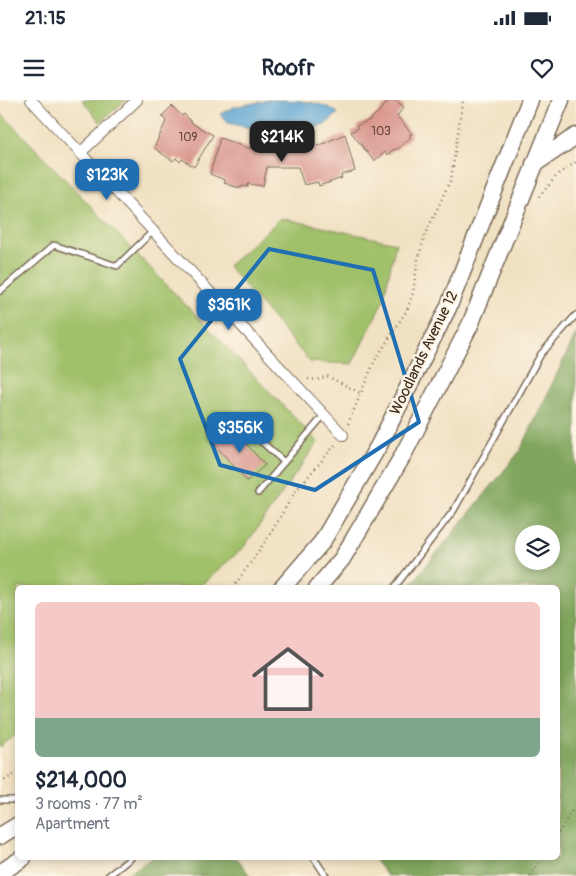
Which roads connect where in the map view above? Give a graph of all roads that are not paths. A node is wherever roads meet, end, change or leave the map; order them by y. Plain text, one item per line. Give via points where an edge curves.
1 (31, 100) edge
2 (137, 100) edge
3 (561, 100) edge
4 (527, 104) edge
5 (576, 136) edge
6 (80, 153) junction
7 (534, 164) junction
8 (153, 231) junction
9 (0, 291) edge
10 (576, 315) edge
11 (324, 414) junction
12 (240, 422) dead end
13 (343, 435) road end
14 (284, 462) junction
15 (258, 493) dead end
16 (285, 585) edge
17 (320, 585) edge
18 (396, 585) edge
19 (0, 800) edge
20 (15, 800) edge
21 (15, 827) edge
22 (0, 836) edge
23 (20, 860) edge
24 (128, 860) edge
25 (315, 860) edge
26 (0, 873) edge
27 (108, 876) edge
28 (326, 876) edge

1 - 6 street
2 - 6 street
3 - 7 main road, Woodlands Avenue 12
4 - 16 main road, Woodlands Avenue 12 via 448,308 379,445 322,542
5 - 7 main road
6 - 8 street
7 - 17 main road, Woodlands Avenue 12 via 470,325 443,378 402,457 342,558
8 - 9 lane via 117,266 54,245
8 - 11 street
10 - 18 lane via 541,354 454,510
11 - 13 street
11 - 14 lane
12 - 14 lane
14 - 15 lane
19 - 20 lane
21 - 22 main road
23 - 26 main road
24 - 27 lane
25 - 28 lane

